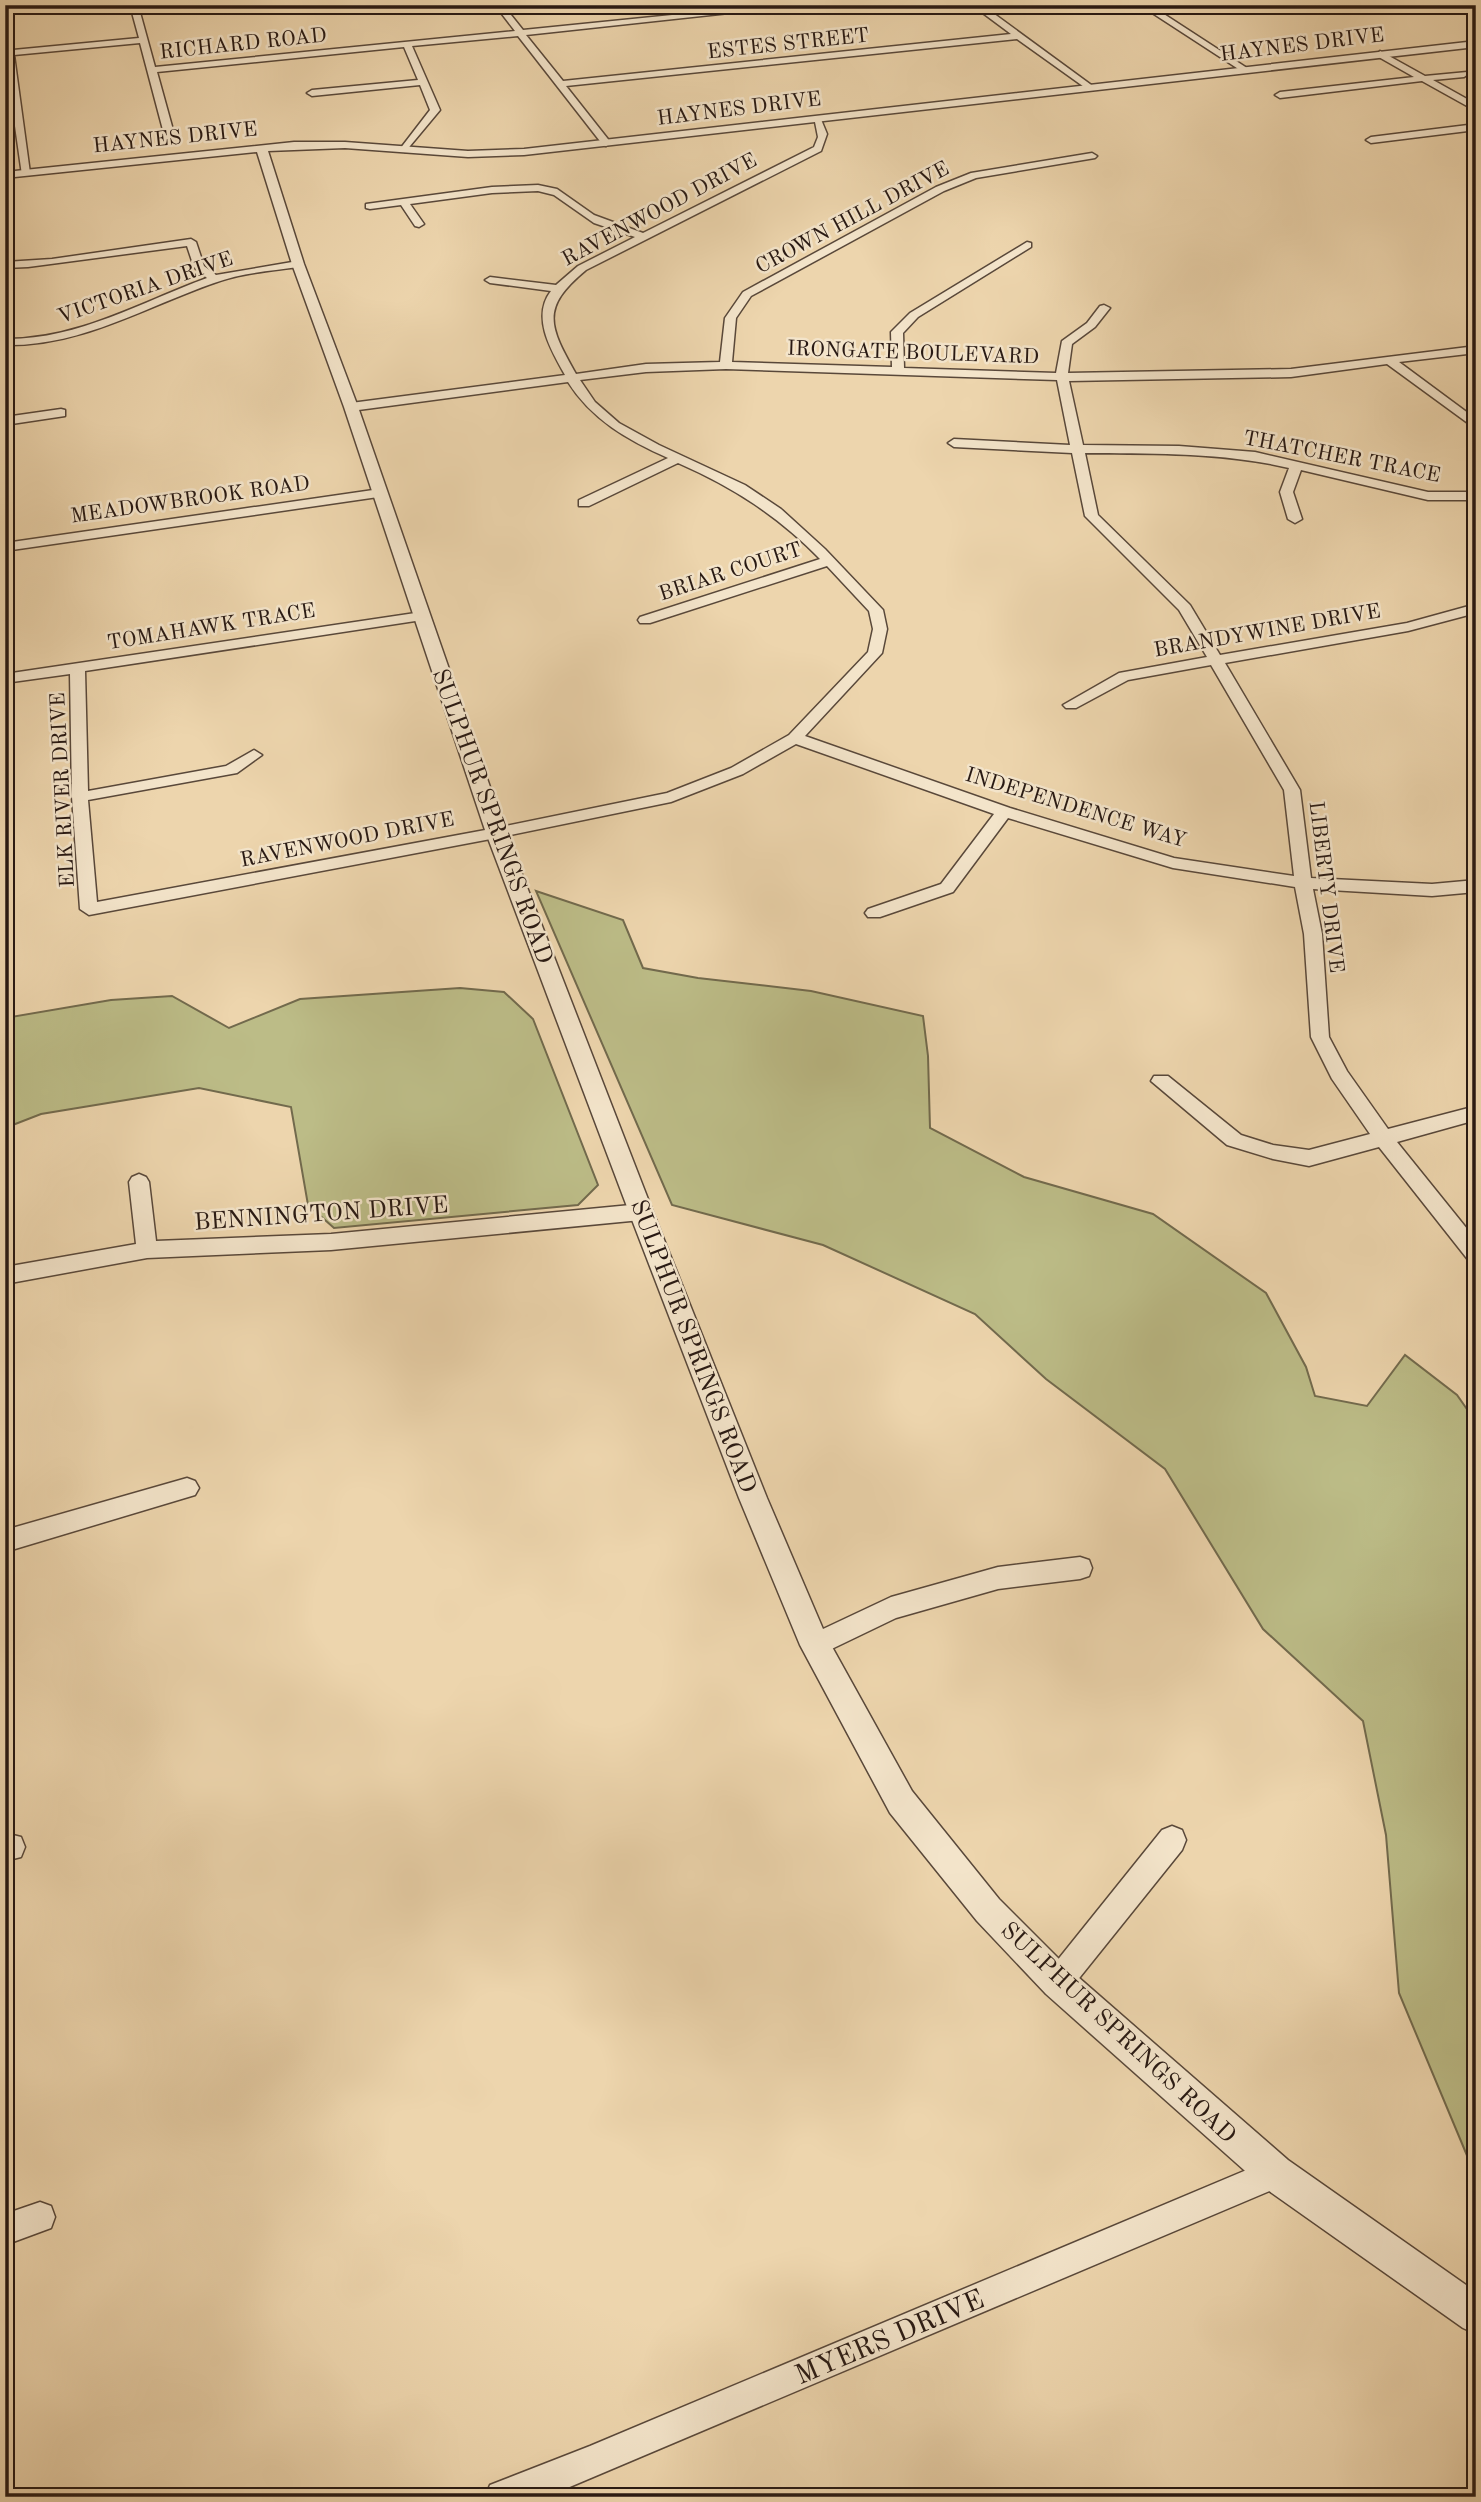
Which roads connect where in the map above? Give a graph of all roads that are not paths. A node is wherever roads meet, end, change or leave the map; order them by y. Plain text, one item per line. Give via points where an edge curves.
1 (134, 5) edge
2 (499, 5) edge
3 (797, 5) edge
4 (976, 5) edge
5 (1144, 5) edge
6 (5, 22) edge
7 (519, 32) junction
8 (1018, 36) junction
9 (142, 40) junction
10 (407, 44) junction
11 (1476, 44) edge
12 (7, 53) edge
13 (1380, 54) junction
14 (150, 70) junction
15 (1246, 70) junction
16 (1464, 74) dead end
17 (1423, 78) junction
18 (424, 82) junction
19 (561, 84) junction
20 (1090, 87) junction
21 (312, 93) dead end
22 (1280, 95) dead end
23 (1476, 108) edge
24 (817, 118) junction
25 (1476, 127) edge
26 (168, 130) dead end
27 (1371, 140) dead end
28 (606, 143) junction
29 (261, 147) junction
30 (405, 149) junction
31 (1092, 156) dead end
32 (25, 173) junction
33 (5, 175) edge
34 (405, 203) junction
35 (370, 206) dead end
36 (419, 224) dead end
37 (643, 237) junction
38 (1027, 245) dead end
39 (298, 264) junction
40 (5, 265) edge
41 (215, 279) junction
42 (490, 280) dead end
43 (557, 288) junction
44 (1104, 308) dead end
45 (10, 343) edge
46 (1476, 349) edge
47 (5, 354) edge
48 (1391, 362) junction
49 (726, 365) junction
50 (898, 369) junction
51 (571, 377) junction
52 (1062, 377) junction
53 (351, 407) junction
54 (61, 413) dead end
55 (5, 421) edge
56 (1476, 425) edge
57 (954, 443) dead end
58 (1076, 449) junction
59 (679, 458) junction
60 (1297, 466) junction
61 (380, 493) junction
62 (1476, 496) edge
63 (584, 503) dead end
64 (1295, 519) dead end
65 (5, 547) edge
66 (829, 561) junction
67 (1476, 608) edge
68 (422, 616) junction
69 (645, 620) dead end
70 (1217, 660) junction
71 (77, 668) junction
72 (5, 679) edge
73 (1071, 705) dead end
74 (796, 738) junction
75 (254, 755) dead end
76 (80, 797) junction
77 (1004, 812) junction
78 (496, 833) junction
79 (1303, 883) junction
80 (1476, 886) edge
81 (89, 909) joint
82 (874, 913) dead end
83 (1160, 1081) dead end
84 (1476, 1112) edge
85 (1384, 1139) junction
86 (139, 1182) dead end
87 (641, 1212) junction
88 (147, 1250) junction
89 (1476, 1255) edge
90 (5, 1276) edge
91 (187, 1488) dead end
92 (5, 1541) edge
93 (1080, 1568) dead end
94 (815, 1645) junction
95 (1172, 1840) dead end
96 (1058, 1982) junction
97 (1275, 2173) junction
98 (40, 2217) dead end
99 (5, 2230) edge
100 (1476, 2315) edge
101 (502, 2497) edge

1 - 9 street
2 - 7 street
3 - 7 street, RICHARD ROAD
4 - 8 street
5 - 15 street
6 - 12 street
7 - 10 street, RICHARD ROAD
7 - 19 street
8 - 19 street, ESTES STREET
8 - 20 street
9 - 12 street
9 - 14 street
10 - 14 street, RICHARD ROAD
10 - 18 street
11 - 13 street, HAYNES DRIVE
12 - 32 street
13 - 15 street, HAYNES DRIVE
13 - 17 street
14 - 26 street
15 - 20 street, HAYNES DRIVE
16 - 17 street
17 - 22 street
17 - 23 street
18 - 21 street
18 - 30 street via 435,110
19 - 28 street
20 - 24 street, HAYNES DRIVE
24 - 28 street, HAYNES DRIVE
24 - 37 street, RAVENWOOD DRIVE via 824,134 818,149
25 - 27 street
28 - 30 street, HAYNES DRIVE via 468,154
29 - 30 street, HAYNES DRIVE
29 - 32 street, HAYNES DRIVE
29 - 39 street, SULPHUR SPRINGS ROAD
31 - 49 street, CROWN HILL DRIVE via 974,175 747,294 729,317
32 - 33 street, HAYNES DRIVE
34 - 35 street
34 - 36 street
34 - 37 street via 541,188 602,223
37 - 43 street, RAVENWOOD DRIVE via 582,268
38 - 50 street via 914,315 897,332
39 - 41 street, VICTORIA DRIVE
39 - 53 street, SULPHUR SPRINGS ROAD
40 - 41 street via 191,242 199,267
41 - 45 street, VICTORIA DRIVE via 61,338
42 - 43 street
43 - 51 street, RAVENWOOD DRIVE via 548,305 548,329
44 - 52 street, LIBERTY DRIVE via 1091,325 1066,343
45 - 47 street
46 - 48 street, IRONGATE BOULEVARD
48 - 52 street, IRONGATE BOULEVARD via 1291,373
48 - 56 street
49 - 50 street, IRONGATE BOULEVARD
49 - 51 street, IRONGATE BOULEVARD
50 - 52 street, IRONGATE BOULEVARD
51 - 53 street, IRONGATE BOULEVARD
51 - 59 street, RAVENWOOD DRIVE via 594,409 620,429
52 - 58 street, LIBERTY DRIVE
53 - 61 street, SULPHUR SPRINGS ROAD
54 - 55 street
57 - 58 street, THATCHER TRACE
58 - 60 street, THATCHER TRACE via 1179,450 1255,456
58 - 70 street, LIBERTY DRIVE via 1092,516 1185,608
59 - 63 street
59 - 66 street, RAVENWOOD DRIVE via 756,497
60 - 62 street, THATCHER TRACE via 1428,496
60 - 64 street via 1285,497
61 - 65 street, MEADOWBROOK ROAD
61 - 68 street, SULPHUR SPRINGS ROAD
66 - 69 street, BRIAR COURT
66 - 74 street, RAVENWOOD DRIVE via 876,610 880,629 875,653
67 - 70 street, BRANDYWINE DRIVE via 1408,627
68 - 71 street, TOMAHAWK TRACE
68 - 78 street, SULPHUR SPRINGS ROAD
70 - 73 street, BRANDYWINE DRIVE via 1124,676
70 - 79 street, LIBERTY DRIVE via 1292,790
71 - 72 street, TOMAHAWK TRACE
71 - 76 street, ELK RIVER DRIVE
74 - 77 street, INDEPENDENCE WAY
74 - 78 street, RAVENWOOD DRIVE via 737,771 671,797
75 - 76 street via 231,771
76 - 81 street, ELK RIVER DRIVE
77 - 79 street, INDEPENDENCE WAY via 1173,863
77 - 82 street via 947,888
78 - 81 street, RAVENWOOD DRIVE
78 - 87 street, SULPHUR SPRINGS ROAD
79 - 80 street, INDEPENDENCE WAY via 1432,890
79 - 85 street, LIBERTY DRIVE via 1313,934 1320,1037 1339,1074
83 - 85 street via 1234,1140 1273,1152 1309,1158
84 - 85 street
85 - 89 street, LIBERTY DRIVE
86 - 88 street
87 - 88 street, BENNINGTON DRIVE via 331,1242
87 - 94 street, SULPHUR SPRINGS ROAD via 752,1498
88 - 90 street, BENNINGTON DRIVE
91 - 92 street
93 - 94 street via 998,1578 891,1608
94 - 96 street, SULPHUR SPRINGS ROAD via 901,1802 988,1910
95 - 96 street
96 - 97 street, SULPHUR SPRINGS ROAD
97 - 100 street, SULPHUR SPRINGS ROAD
97 - 101 street, MYERS DRIVE
98 - 99 street

